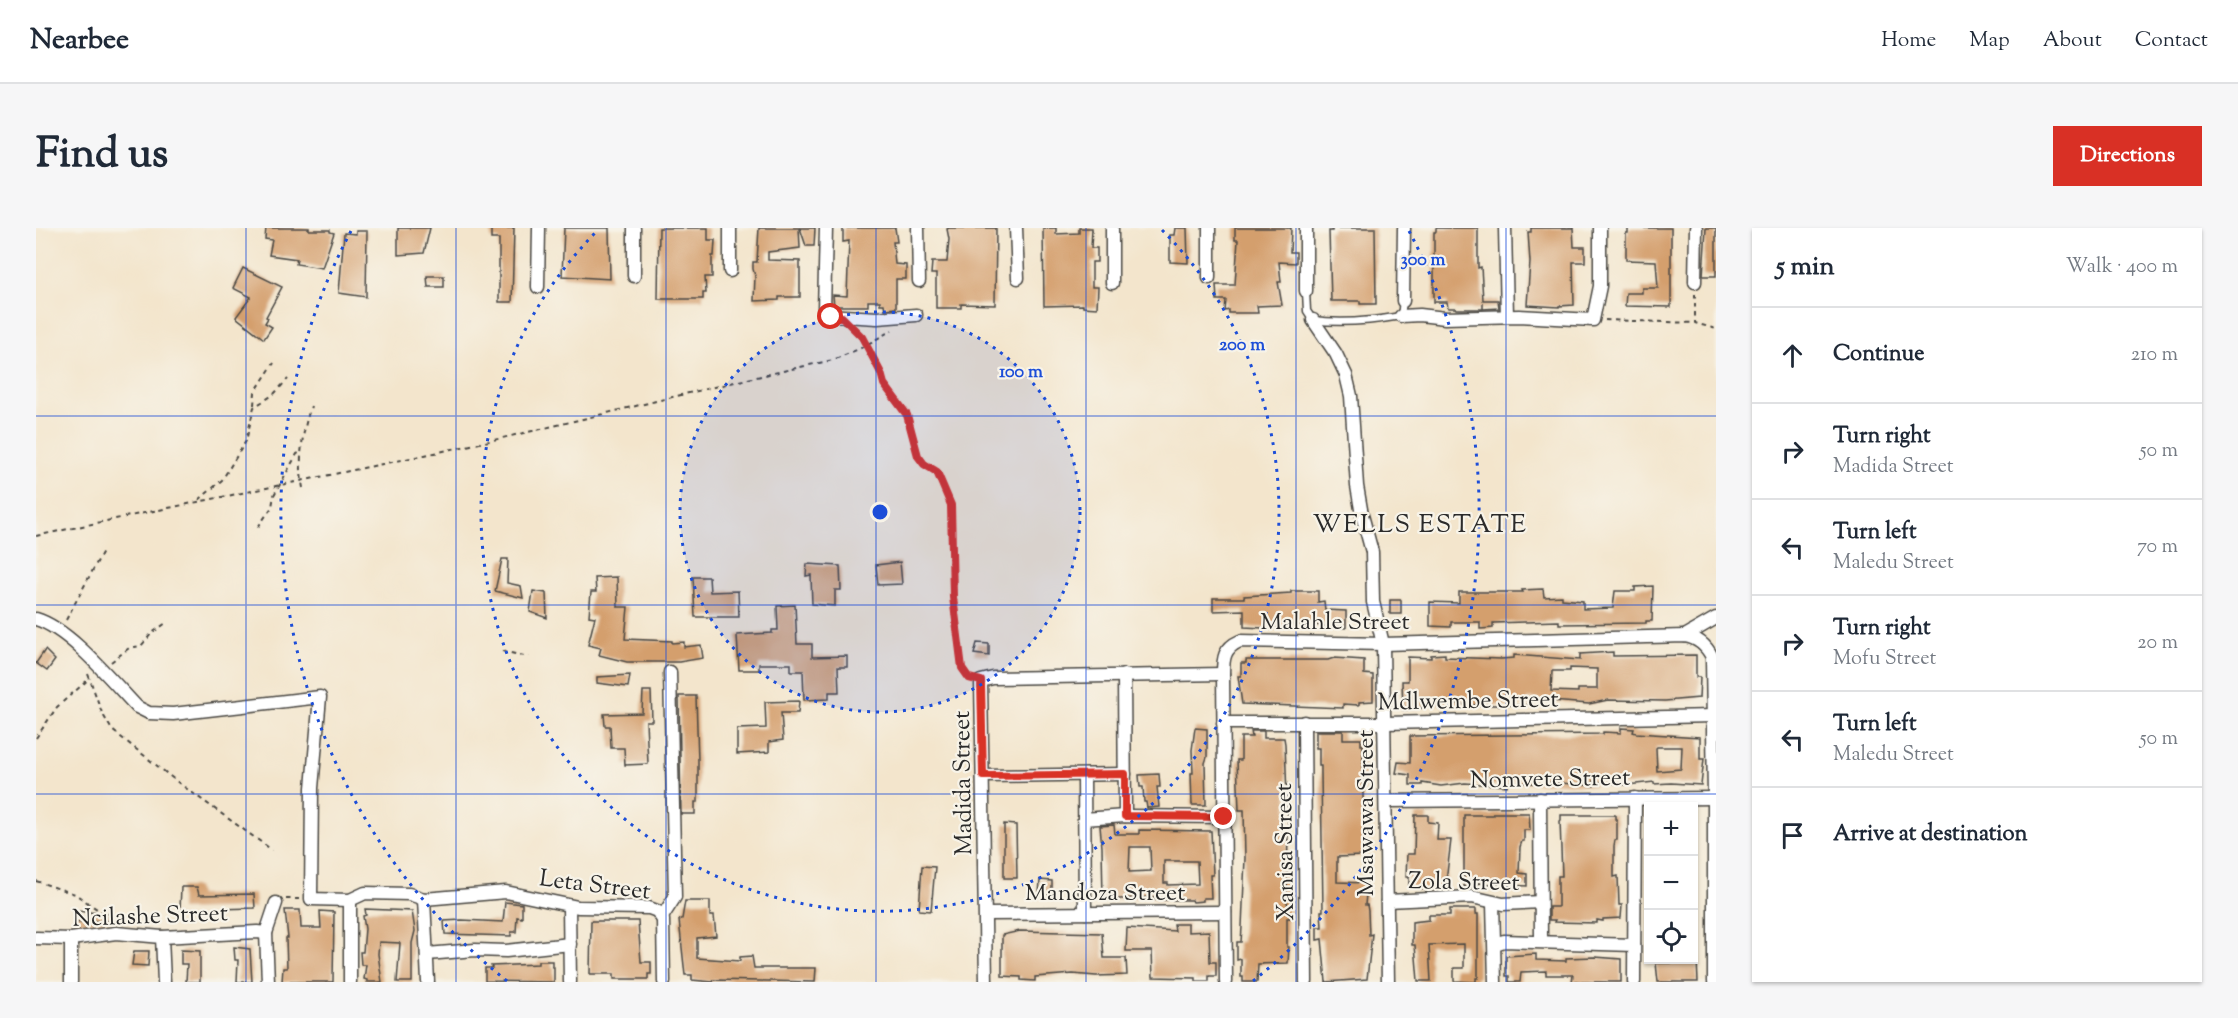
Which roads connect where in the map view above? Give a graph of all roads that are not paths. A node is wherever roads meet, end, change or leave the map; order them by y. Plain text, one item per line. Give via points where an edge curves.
1 (538, 228) edge
2 (634, 228) edge
3 (730, 228) edge
4 (826, 228) edge
5 (918, 228) edge
6 (1016, 228) edge
7 (1112, 228) edge
8 (1209, 228) edge
9 (1306, 228) edge
10 (1404, 228) edge
11 (1505, 228) edge
12 (1600, 228) edge
13 (1696, 228) edge
14 (730, 271) dead end
15 (634, 276) dead end
16 (1018, 278) dead end
17 (1209, 278) dead end
18 (919, 281) dead end
19 (1695, 282) road end
20 (1112, 283) dead end
21 (538, 287) dead end
22 (1306, 291) joint
23 (1403, 301) joint
24 (916, 315) dead end
25 (1401, 316) junction
26 (1507, 316) junction
27 (1312, 320) junction
28 (1716, 618) edge
29 (36, 619) edge
30 (1685, 636) junction
31 (1383, 644) junction
32 (670, 672) dead end
33 (1222, 674) junction
34 (1125, 675) junction
35 (1714, 716) junction
36 (1223, 723) junction
37 (1304, 723) junction
38 (1386, 723) junction
39 (1125, 774) junction
40 (983, 776) junction
41 (1084, 776) junction
42 (1635, 798) junction
43 (1715, 798) edge
44 (1540, 799) junction
45 (1386, 801) junction
46 (1125, 816) junction
47 (1224, 817) junction
48 (1084, 819) junction
49 (424, 899) junction
50 (350, 900) junction
51 (1387, 901) junction
52 (1540, 902) junction
53 (276, 903) road end
54 (1493, 903) junction
55 (569, 906) junction
56 (1225, 912) junction
57 (1085, 913) junction
58 (986, 914) junction
59 (662, 917) junction
60 (266, 933) junction
61 (162, 937) junction
62 (36, 938) edge
63 (71, 939) junction
64 (1541, 941) junction
65 (570, 944) junction
66 (1495, 944) junction
67 (1634, 945) junction
68 (427, 954) junction
69 (70, 982) edge
70 (164, 982) edge
71 (268, 982) edge
72 (350, 982) edge
73 (428, 982) edge
74 (570, 982) edge
75 (664, 982) edge
76 (986, 982) edge
77 (1226, 982) edge
78 (1306, 982) edge
79 (1388, 982) edge
80 (1496, 982) edge
81 (1634, 982) edge
82 (1714, 982) edge

1 - 21 street
2 - 15 street
3 - 14 street
4 - 24 street via 828,316
5 - 18 street
6 - 16 street
7 - 20 street
8 - 17 street
9 - 22 street
10 - 23 street
11 - 26 street
12 - 26 street via 1600,286 1593,320
13 - 19 street
22 - 27 lane via 1307,311
23 - 25 lane
25 - 26 street
25 - 27 lane via 1359,321
27 - 31 street, Msawawa Street via 1346,375 1357,486 1372,552 1373,602
28 - 30 street
29 - 50 street, Leta Street via 69,638 137,707 149,713 173,714 320,697 312,788 311,899
30 - 31 street, Malahle Street
30 - 35 street via 1701,642 1712,657
31 - 33 street, Malahle Street via 1240,641 1226,651
31 - 38 street, Msawawa Street
32 - 59 street via 675,897
33 - 34 street, Madida Street
33 - 36 street, Malahle Street
34 - 39 street
34 - 40 street, Madida Street via 981,681
35 - 38 street, Mdlwembe Street
35 - 43 street
36 - 37 street, Mdlwembe Street
36 - 47 street, Malahle Street
37 - 38 street, Mdlwembe Street
37 - 78 street, Xanisa Street
38 - 45 street, Msawawa Street
39 - 41 street
39 - 46 street
40 - 41 street
40 - 58 street, Madida Street
41 - 48 street
42 - 43 street, Nomvete Street
42 - 44 street, Nomvete Street
42 - 67 street
43 - 82 street
44 - 45 street, Nomvete Street
44 - 52 street
45 - 51 street, Msawawa Street
46 - 47 street
46 - 48 street
47 - 56 street, Malahle Street
48 - 57 street
49 - 50 street, Leta Street via 377,892
49 - 55 street, Leta Street via 506,891
49 - 68 street
50 - 72 street
51 - 54 street, Zola Street via 1472,897
51 - 79 street, Msawawa Street
52 - 54 street, Zola Street
52 - 64 street
53 - 60 street
54 - 66 street
55 - 59 street, Leta Street via 650,908
55 - 65 street
56 - 57 street, Mandoza Street
56 - 77 street, Malahle Street
57 - 58 street, Mandoza Street
58 - 76 street, Madida Street
59 - 75 street, Leta Street
60 - 61 street, Ncilashe Street
60 - 71 street
61 - 63 street, Ncilashe Street via 102,934
61 - 70 street
62 - 63 street, Ncilashe Street
63 - 69 street
64 - 66 street
64 - 67 street
65 - 68 street
65 - 74 street
66 - 80 street
67 - 81 street
68 - 73 street

